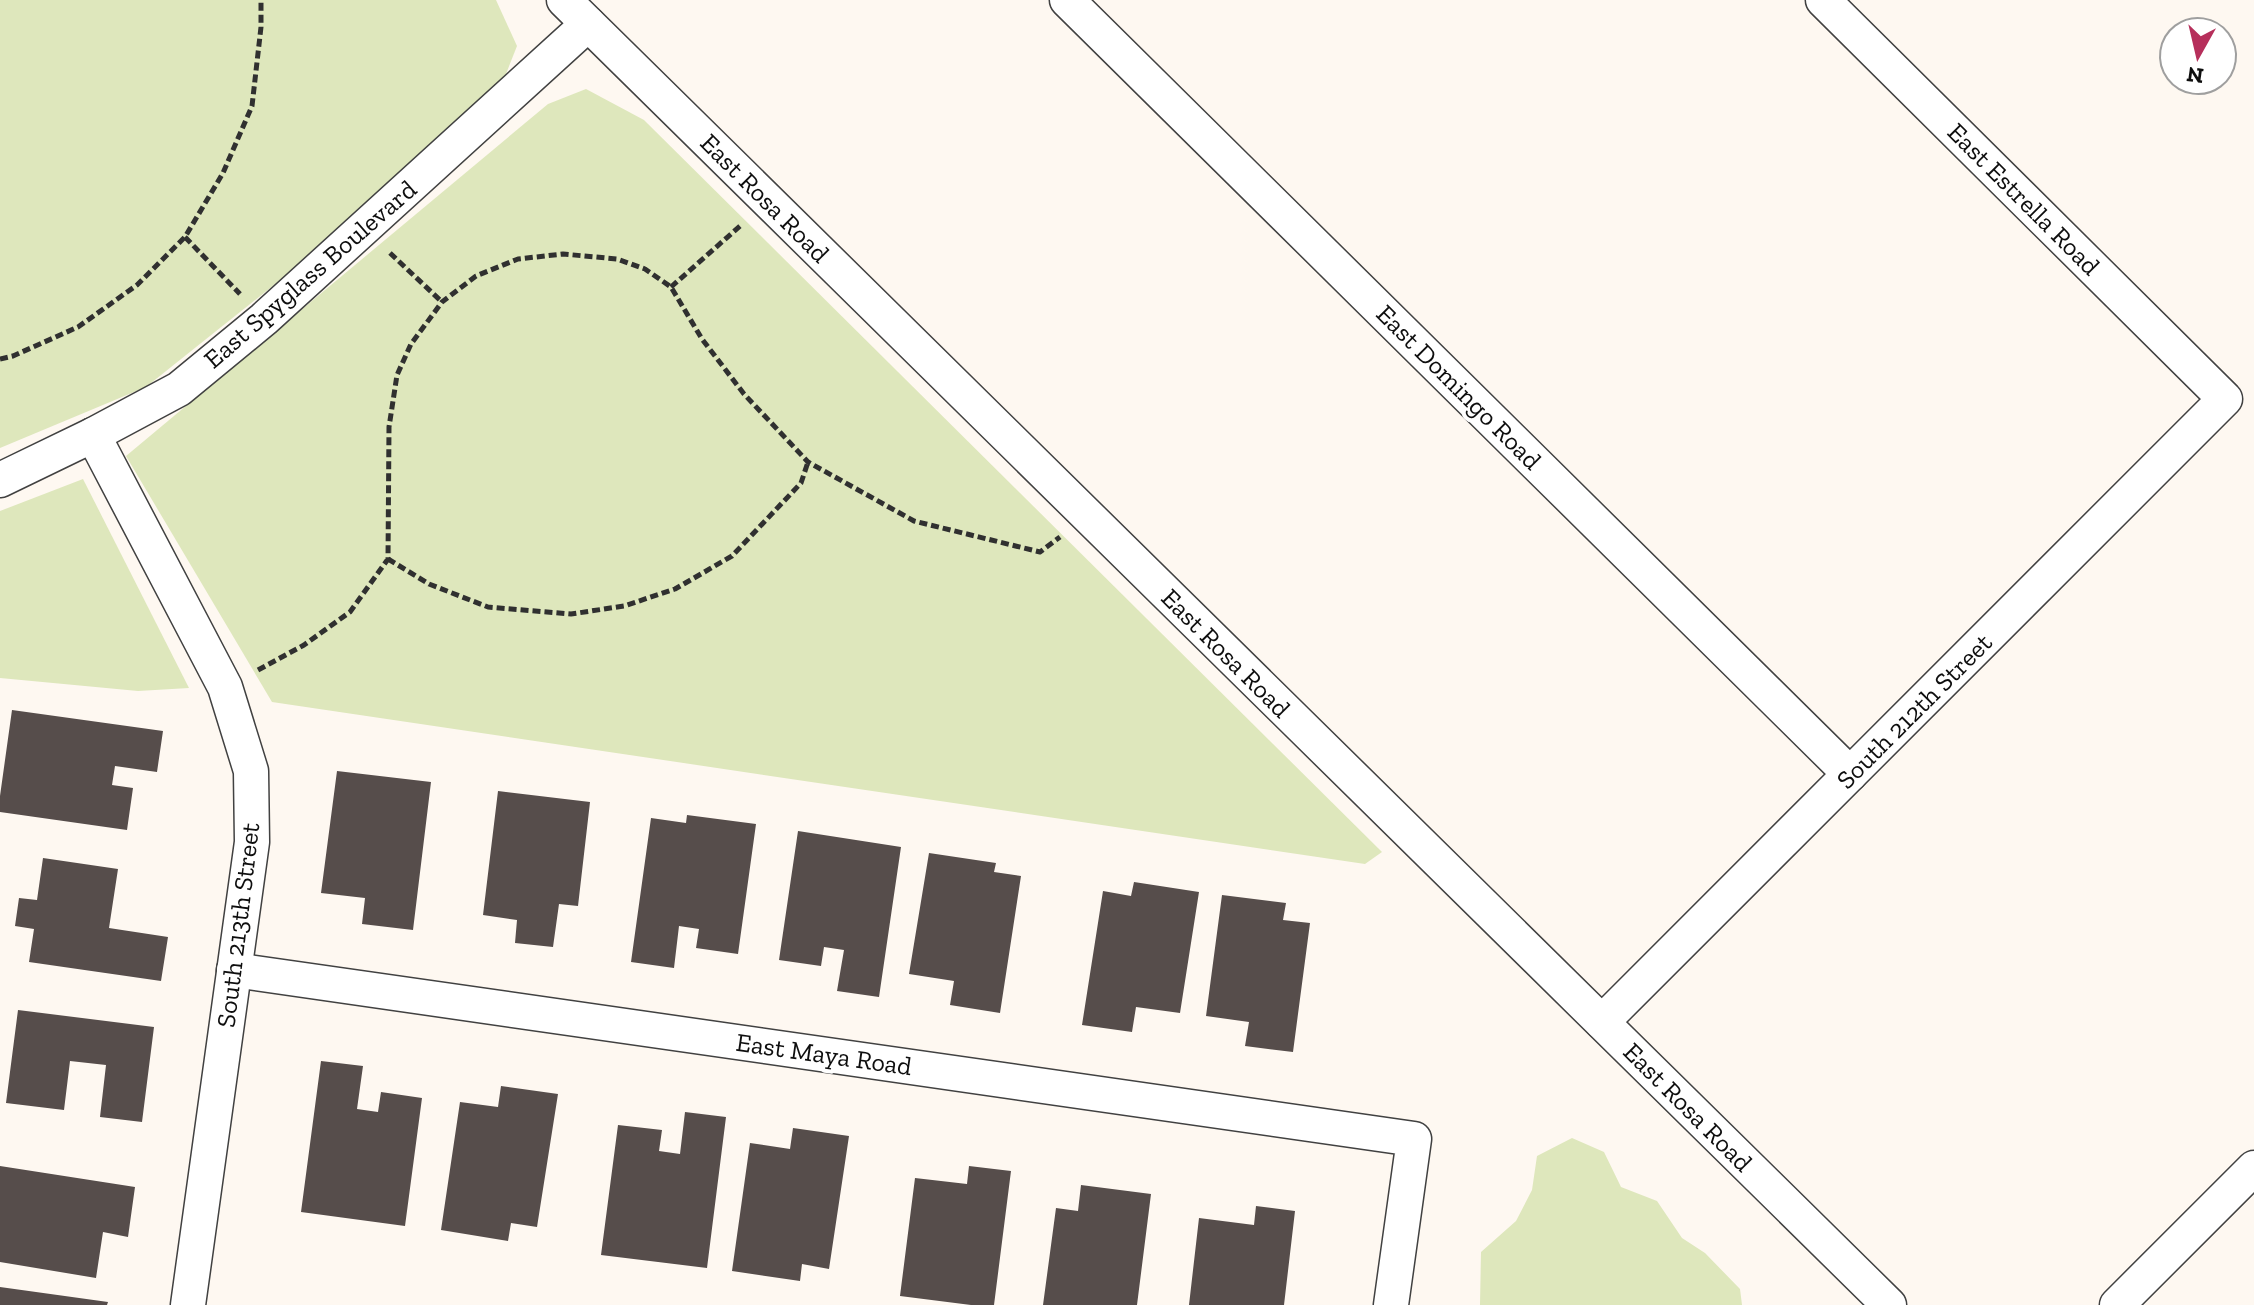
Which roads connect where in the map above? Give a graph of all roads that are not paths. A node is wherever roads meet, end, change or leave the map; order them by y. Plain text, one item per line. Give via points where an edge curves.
1 (564, 0) edge
2 (1067, 0) edge
3 (1823, 0) edge
4 (588, 24) junction
5 (2225, 399) joint
6 (93, 435) junction
7 (0, 480) edge
8 (1850, 774) junction
9 (234, 970) junction
10 (1602, 1022) junction
11 (2252, 1174) edge
12 (188, 1305) edge
13 (1391, 1305) edge
14 (1889, 1305) edge
15 (2117, 1305) edge

1 - 4 street, East Rosa Road
2 - 8 street, East Domingo Road
3 - 5 street, East Estrella Road
4 - 6 street, East Spyglass Boulevard via 264,319 179,389
4 - 10 street, East Rosa Road
5 - 8 street, South 212th Street
6 - 7 street, East Spyglass Boulevard
6 - 9 street, South 213th Street via 225,687 251,771 252,842
8 - 10 street, South 212th Street
9 - 12 street, South 213th Street
9 - 13 street, East Maya Road via 1414,1139
10 - 14 street, East Rosa Road
11 - 15 street

